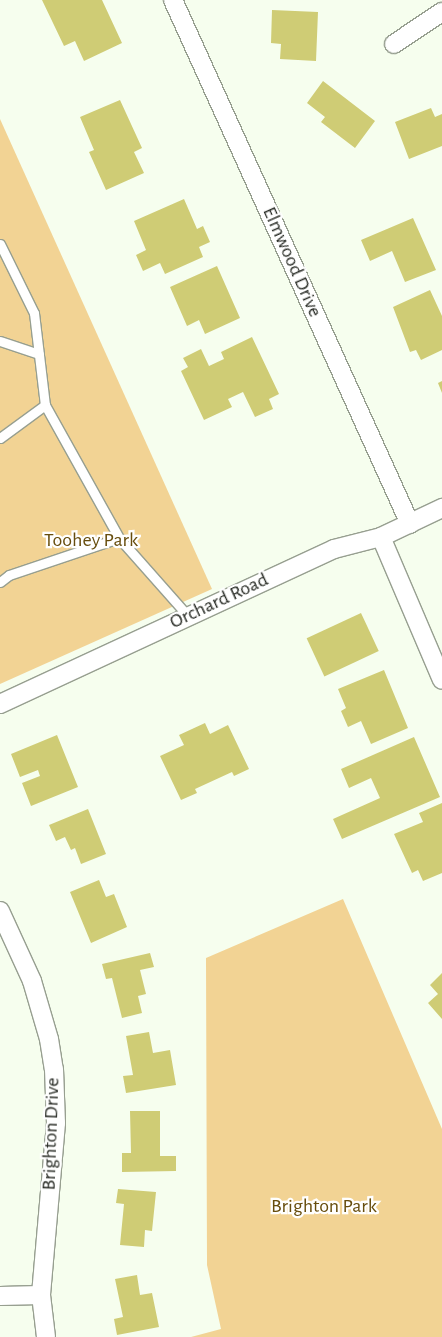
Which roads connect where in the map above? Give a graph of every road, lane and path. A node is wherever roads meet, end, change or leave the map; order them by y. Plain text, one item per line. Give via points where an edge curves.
1 (173, 0) edge
2 (442, 12) edge
3 (394, 44) dead end
4 (0, 244) edge
5 (0, 341) edge
6 (39, 354) junction
7 (46, 405) junction
8 (0, 438) edge
9 (442, 508) edge
10 (410, 524) junction
11 (381, 537) junction
12 (119, 538) junction
13 (0, 582) edge
14 (188, 616) junction
15 (442, 680) edge
16 (0, 704) edge
17 (0, 912) edge
18 (0, 1296) edge
19 (41, 1296) junction
20 (46, 1337) edge

1 - 10 street, Elmwood Drive
2 - 3 street
4 - 6 lane via 34,312
5 - 6 lane
6 - 7 lane
7 - 8 lane
7 - 12 lane
9 - 10 street, Orchard Road
10 - 11 street, Orchard Road
11 - 14 street, Orchard Road via 334,549
11 - 15 street
12 - 13 lane via 9,575
12 - 14 lane
14 - 16 street, Orchard Road
17 - 19 street, Brighton Drive via 35,990 54,1069 56,1123
18 - 19 street
19 - 20 street, Brighton Drive

